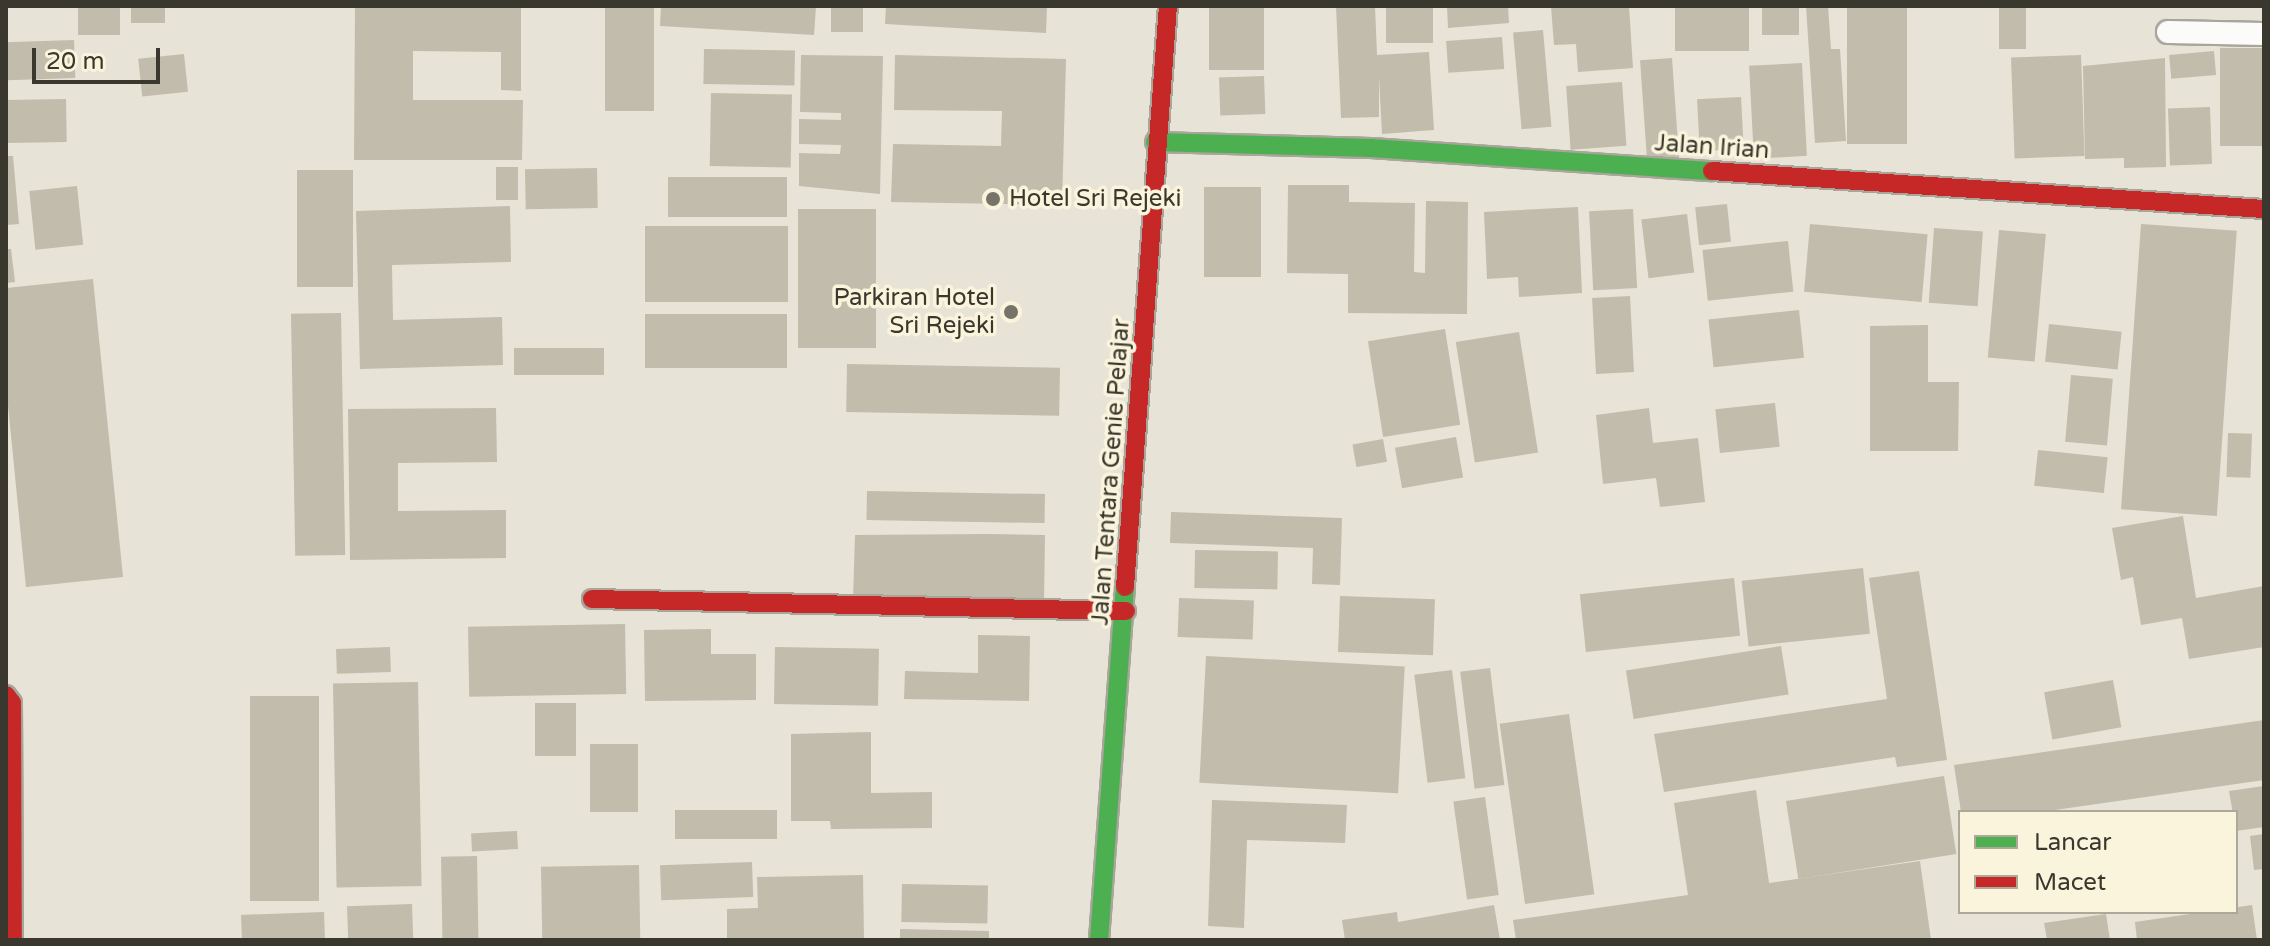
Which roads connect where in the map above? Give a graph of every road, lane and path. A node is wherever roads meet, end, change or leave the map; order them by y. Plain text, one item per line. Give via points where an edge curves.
1 (1168, 6) edge
2 (2168, 32) dead end
3 (2264, 34) edge
4 (1155, 142) junction
5 (2264, 209) edge
6 (592, 599) dead end
7 (1126, 611) junction
8 (6, 695) edge
9 (13, 940) edge
10 (1099, 940) edge

1 - 4 street, Jalan Tentara Genie Pelajar
2 - 3 lane
4 - 5 street, Jalan Irian via 1371,148
4 - 7 street, Jalan Tentara Genie Pelajar
6 - 7 street
7 - 10 street, Jalan Tentara Genie Pelajar
8 - 9 street via 12,703

